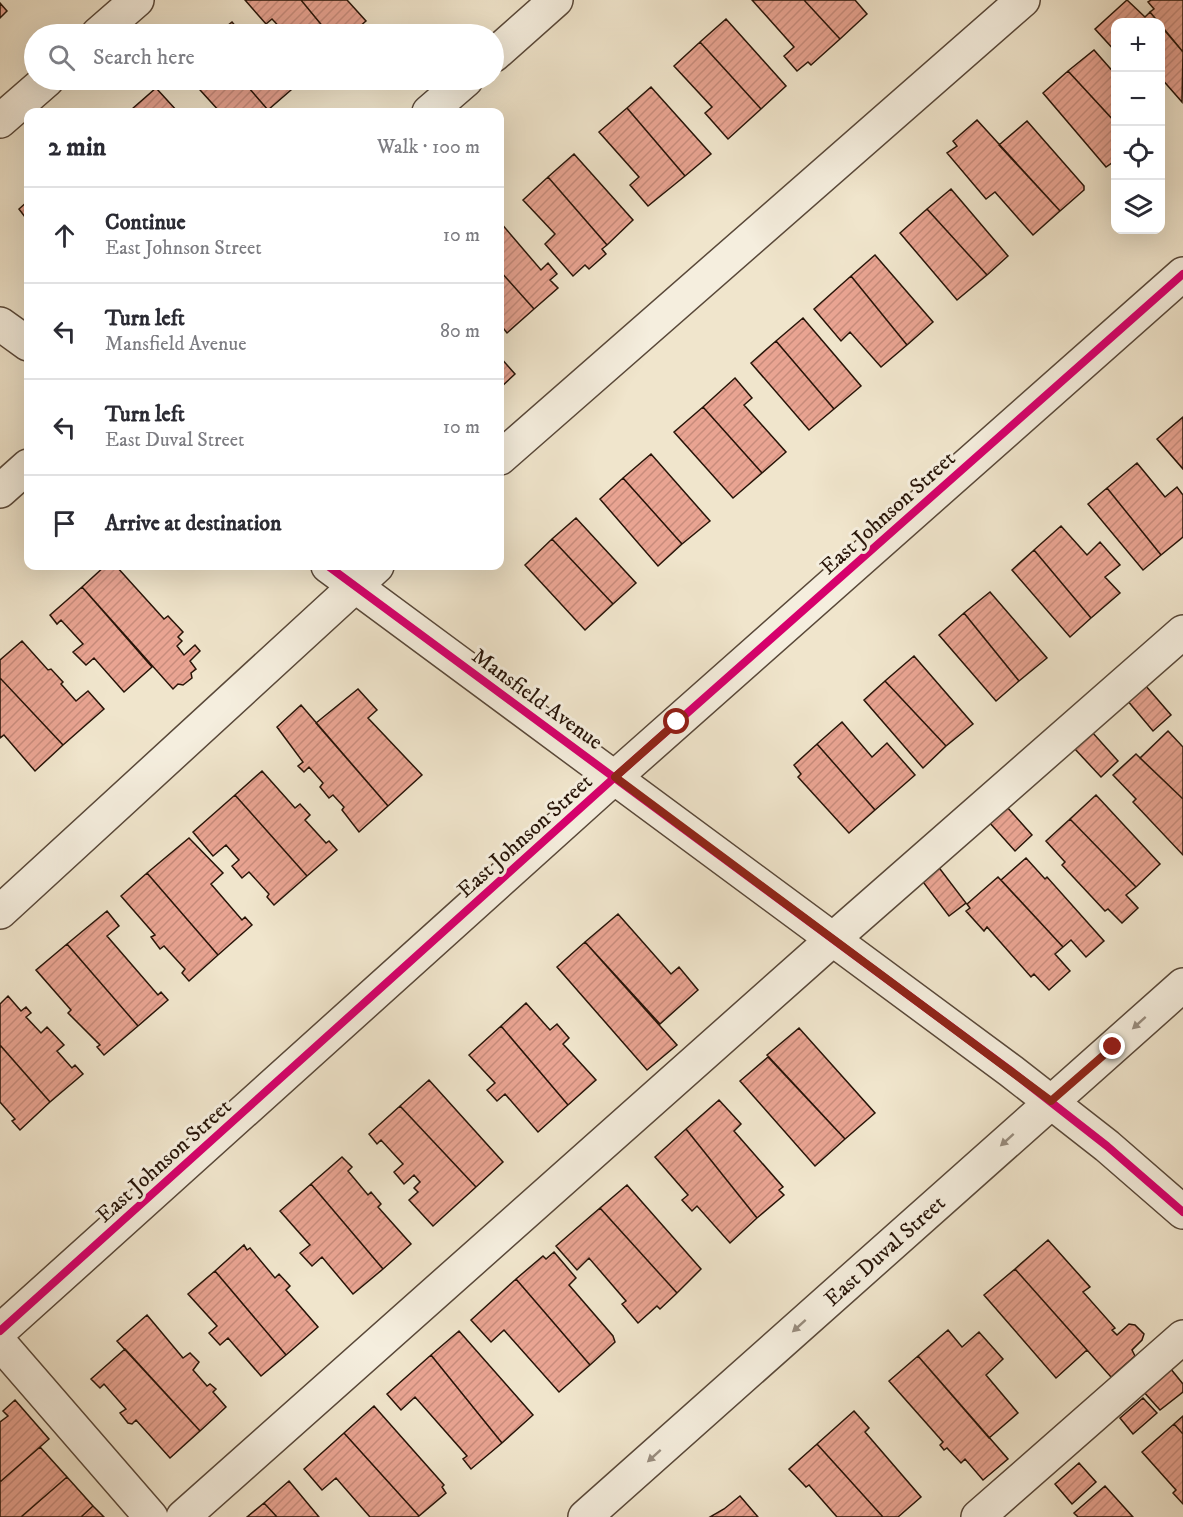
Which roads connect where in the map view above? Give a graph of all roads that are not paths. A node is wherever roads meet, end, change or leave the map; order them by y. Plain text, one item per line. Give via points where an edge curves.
1 (137, 0) edge
2 (556, 0) edge
3 (1023, 0) edge
4 (109, 24) edge
5 (504, 46) edge
6 (36, 90) edge
7 (454, 90) edge
8 (434, 108) edge
9 (0, 121) edge
10 (1183, 274) edge
11 (0, 324) edge
12 (24, 342) edge
13 (504, 454) edge
14 (24, 470) edge
15 (0, 491) edge
16 (344, 570) edge
17 (366, 575) edge
18 (1183, 632) edge
19 (615, 777) junction
20 (0, 912) edge
21 (833, 939) junction
22 (1183, 985) edge
23 (1051, 1101) junction
24 (1183, 1212) edge
25 (3, 1325) edge
26 (1183, 1337) edge
27 (151, 1517) edge
28 (183, 1517) edge
29 (585, 1517) edge
30 (978, 1517) edge

1 - 4 street
2 - 5 street
3 - 13 street
6 - 9 street
7 - 8 street
10 - 19 street, East Johnson Street
11 - 12 street
14 - 15 street
16 - 17 street, Mansfield Avenue
17 - 19 street, Mansfield Avenue
17 - 20 street
18 - 21 street
19 - 21 street, Mansfield Avenue
19 - 25 street, East Johnson Street
21 - 23 street, Mansfield Avenue
21 - 28 street
22 -> 23 street, East Duval Street
23 - 24 street, Mansfield Avenue
23 -> 29 street, East Duval Street
25 - 27 street
26 - 30 street

